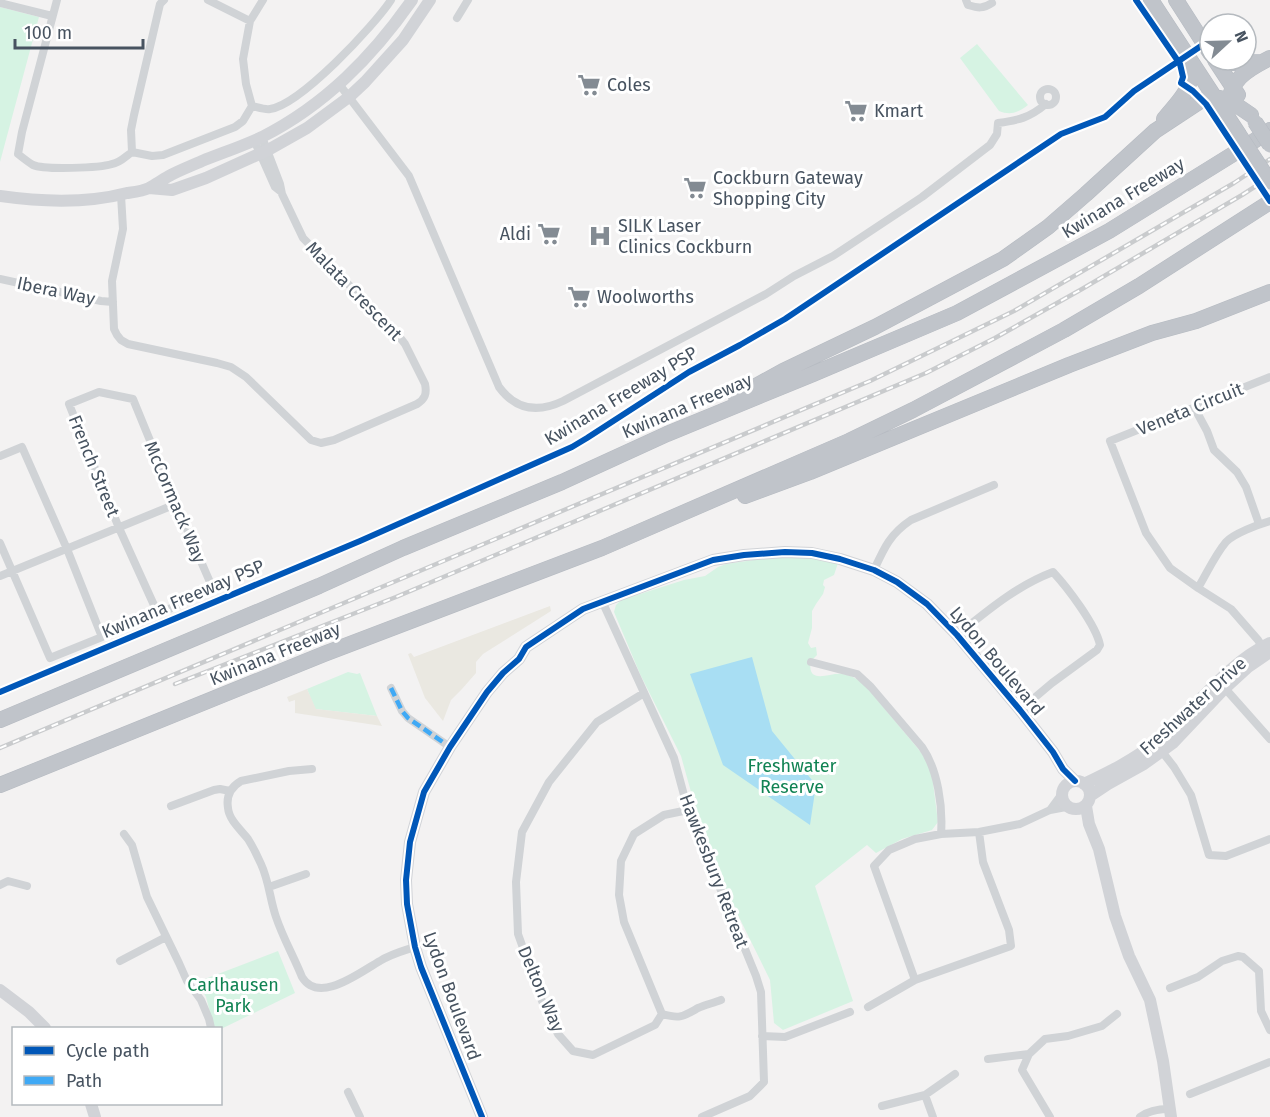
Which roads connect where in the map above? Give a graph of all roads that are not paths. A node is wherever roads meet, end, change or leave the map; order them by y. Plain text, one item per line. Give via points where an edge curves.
1 (57, 0) edge
2 (164, 0) edge
3 (208, 0) edge
4 (263, 0) edge
5 (391, 0) edge
6 (412, 0) edge
7 (430, 0) edge
8 (468, 0) edge
9 (966, 0) edge
10 (1150, 0) edge
11 (1176, 0) edge
12 (0, 3) edge
13 (992, 3) dead end
14 (52, 16) junction
15 (457, 18) dead end
16 (250, 21) junction
17 (1198, 34) edge
18 (1189, 58) junction
19 (1266, 60) edge
20 (1217, 72) edge
21 (339, 84) junction
22 (1225, 94) junction
23 (349, 97) junction
24 (1043, 102) dead end
25 (252, 106) junction
26 (1270, 130) edge
27 (1155, 131) junction
28 (258, 138) junction
29 (1270, 145) edge
30 (132, 152) junction
31 (264, 152) junction
32 (1270, 182) edge
33 (148, 188) junction
34 (121, 195) junction
35 (0, 197) edge
36 (1270, 202) edge
37 (0, 279) edge
38 (1270, 292) edge
39 (113, 302) junction
40 (1270, 377) edge
41 (69, 404) joint
42 (1194, 407) junction
43 (667, 434) junction
44 (0, 456) edge
45 (994, 485) dead end
46 (176, 504) junction
47 (685, 513) junction
48 (1270, 521) edge
49 (1259, 524) junction
50 (119, 528) junction
51 (0, 543) edge
52 (67, 549) junction
53 (874, 570) junction
54 (12, 572) junction
55 (0, 576) edge
56 (1198, 588) junction
57 (602, 601) junction
58 (957, 635) junction
59 (1267, 649) edge
60 (811, 662) dead end
61 (1221, 684) junction
62 (391, 688) dead end
63 (644, 693) junction
64 (1020, 710) junction
65 (0, 720) edge
66 (1270, 739) edge
67 (450, 747) junction
68 (1158, 747) junction
69 (312, 768) dead end
70 (0, 785) edge
71 (230, 791) junction
72 (1075, 795) junction
73 (171, 806) dead end
74 (688, 810) junction
75 (979, 832) junction
76 (124, 834) dead end
77 (941, 834) junction
78 (1270, 839) edge
79 (306, 874) dead end
80 (0, 885) edge
81 (27, 886) dead end
82 (269, 887) junction
83 (166, 936) junction
84 (415, 947) junction
85 (120, 961) dead end
86 (915, 980) junction
87 (1170, 988) dead end
88 (0, 990) edge
89 (721, 1000) dead end
90 (868, 1007) dead end
91 (850, 1012) dead end
92 (662, 1014) junction
93 (1118, 1014) dead end
94 (43, 1027) edge
95 (210, 1027) edge
96 (1270, 1030) edge
97 (762, 1036) junction
98 (1029, 1054) junction
99 (988, 1059) dead end
100 (1270, 1062) edge
101 (955, 1074) dead end
102 (348, 1092) dead end
103 (1190, 1094) dead end
104 (925, 1095) junction
105 (882, 1106) dead end
106 (1166, 1113) edge
107 (360, 1117) edge
108 (482, 1117) edge
109 (702, 1117) edge
110 (933, 1117) edge
111 (1050, 1117) edge
112 (1140, 1117) edge

1 - 14 street
2 - 30 street via 134,115
3 - 16 street
4 - 16 street
5 - 25 street via 324,74 287,103 270,110
6 - 21 street via 383,39
7 - 23 street via 403,40
8 - 15 street
9 - 13 street via 979,8
10 - 18 highway
11 - 17 highway
12 - 14 street
14 - 30 street via 18,154 38,166 87,167 113,164
16 - 25 street via 243,59
18 - 22 highway
18 - 27 highway via 1190,82
19 - 22 highway via 1237,80
20 - 22 highway
21 - 23 street
21 - 28 street via 307,109
22 - 27 highway via 1196,103
22 - 29 highway, bridge via 1253,119
22 - 32 highway, bridge via 1236,130
23 - 24 street via 409,176 499,387 508,399 530,408 547,408 563,401 833,256 970,161 994,140 998,123 1024,118
23 - 31 street via 307,128
25 - 30 street via 243,122 180,149 158,156
26 - 43 highway, Kwinana Freeway via 1109,231 957,313
27 - 43 highway via 1048,227 1003,259
28 - 31 street, Malata Crescent
28 - 33 street
31 - 33 street via 172,190
31 - 39 street, Malata Crescent via 308,244 402,339 425,384 422,401 334,440 316,442 231,367 121,340 114,329
33 - 34 street
34 - 35 street via 64,201
34 - 39 street, Malata Crescent via 123,229 112,281
36 - 47 highway, Kwinana Freeway via 1054,336 849,441
37 - 39 street, Ibera Way
38 - 47 highway via 1068,365 810,472 711,509
40 - 42 street, Veneta Circuit
41 - 46 street, McCormack Way via 99,392 133,399
41 - 50 street, French Street
42 - 49 street via 1214,450 1237,472 1246,487
42 - 56 street, Veneta Circuit via 1110,441 1146,533 1170,568
43 - 65 highway, Kwinana Freeway
44 - 52 street via 22,447
45 - 53 street via 899,528
46 - 50 street
46 - 50 street, McCormack Way via 213,589 158,614
47 - 70 highway, Kwinana Freeway
48 - 49 street
49 - 56 street via 1227,540
50 - 52 street
51 - 54 street
52 - 54 street
52 - 54 street via 102,637 50,658
53 - 57 street, Lydon Boulevard via 812,553 744,555 713,560
53 - 58 street, Lydon Boulevard via 927,604
54 - 55 street
56 - 59 street via 1231,609
57 - 63 street, Hawkesbury Retreat
57 - 67 street, Lydon Boulevard via 526,647 487,692
58 - 64 street, Lydon Boulevard
58 - 64 street via 1035,578 1053,572 1063,582 1100,645
59 - 61 street, Freshwater Drive via 1240,662
60 - 77 street via 857,674 922,747 935,773
61 - 66 street
61 - 68 street, Freshwater Drive via 1175,725
62 - 67 street via 408,718
63 - 74 street, Hawkesbury Retreat via 674,758
63 - 92 street, Delton Way via 597,722 549,782 522,832 516,882 518,934 542,1001 558,1035 573,1051 593,1055 655,1025
64 - 72 street, Lydon Boulevard via 1053,752
67 - 84 street, Lydon Boulevard via 424,792 410,842 407,904
68 - 72 street, Freshwater Drive
68 - 78 street via 1191,795 1209,855 1226,856
69 - 71 street via 250,778
71 - 73 street via 214,790
71 - 82 street via 228,809 232,819 253,849
72 - 75 street via 1020,825
72 - 106 street via 1100,849 1115,916 1129,956 1150,999 1163,1061 1161,1083
74 - 92 street via 664,815 634,834 621,861 619,895 624,922
74 - 97 street, Hawkesbury Retreat via 756,976 761,992
75 - 77 street
75 - 86 street via 983,862 1009,930 1011,946
76 - 83 street via 132,845 147,897
77 - 86 street via 889,850 874,866
79 - 82 street
80 - 81 street via 8,881
82 - 84 street via 281,931 302,977 313,988 338,984 382,959
83 - 85 street
83 - 95 street via 187,981 201,1000
84 - 108 street, Lydon Boulevard
86 - 90 street
87 - 96 street via 1198,977 1222,961 1243,957 1259,971 1261,1011
88 - 94 street
89 - 92 street via 687,1015
91 - 97 street via 785,1037
93 - 98 street via 1102,1026 1045,1039
97 - 109 street, Hawkesbury Retreat via 765,1082 750,1096
98 - 99 street
98 - 111 street via 1022,1070
100 - 103 street
101 - 104 street
102 - 107 street
104 - 105 street
104 - 110 street
106 - 112 street via 1145,1113

